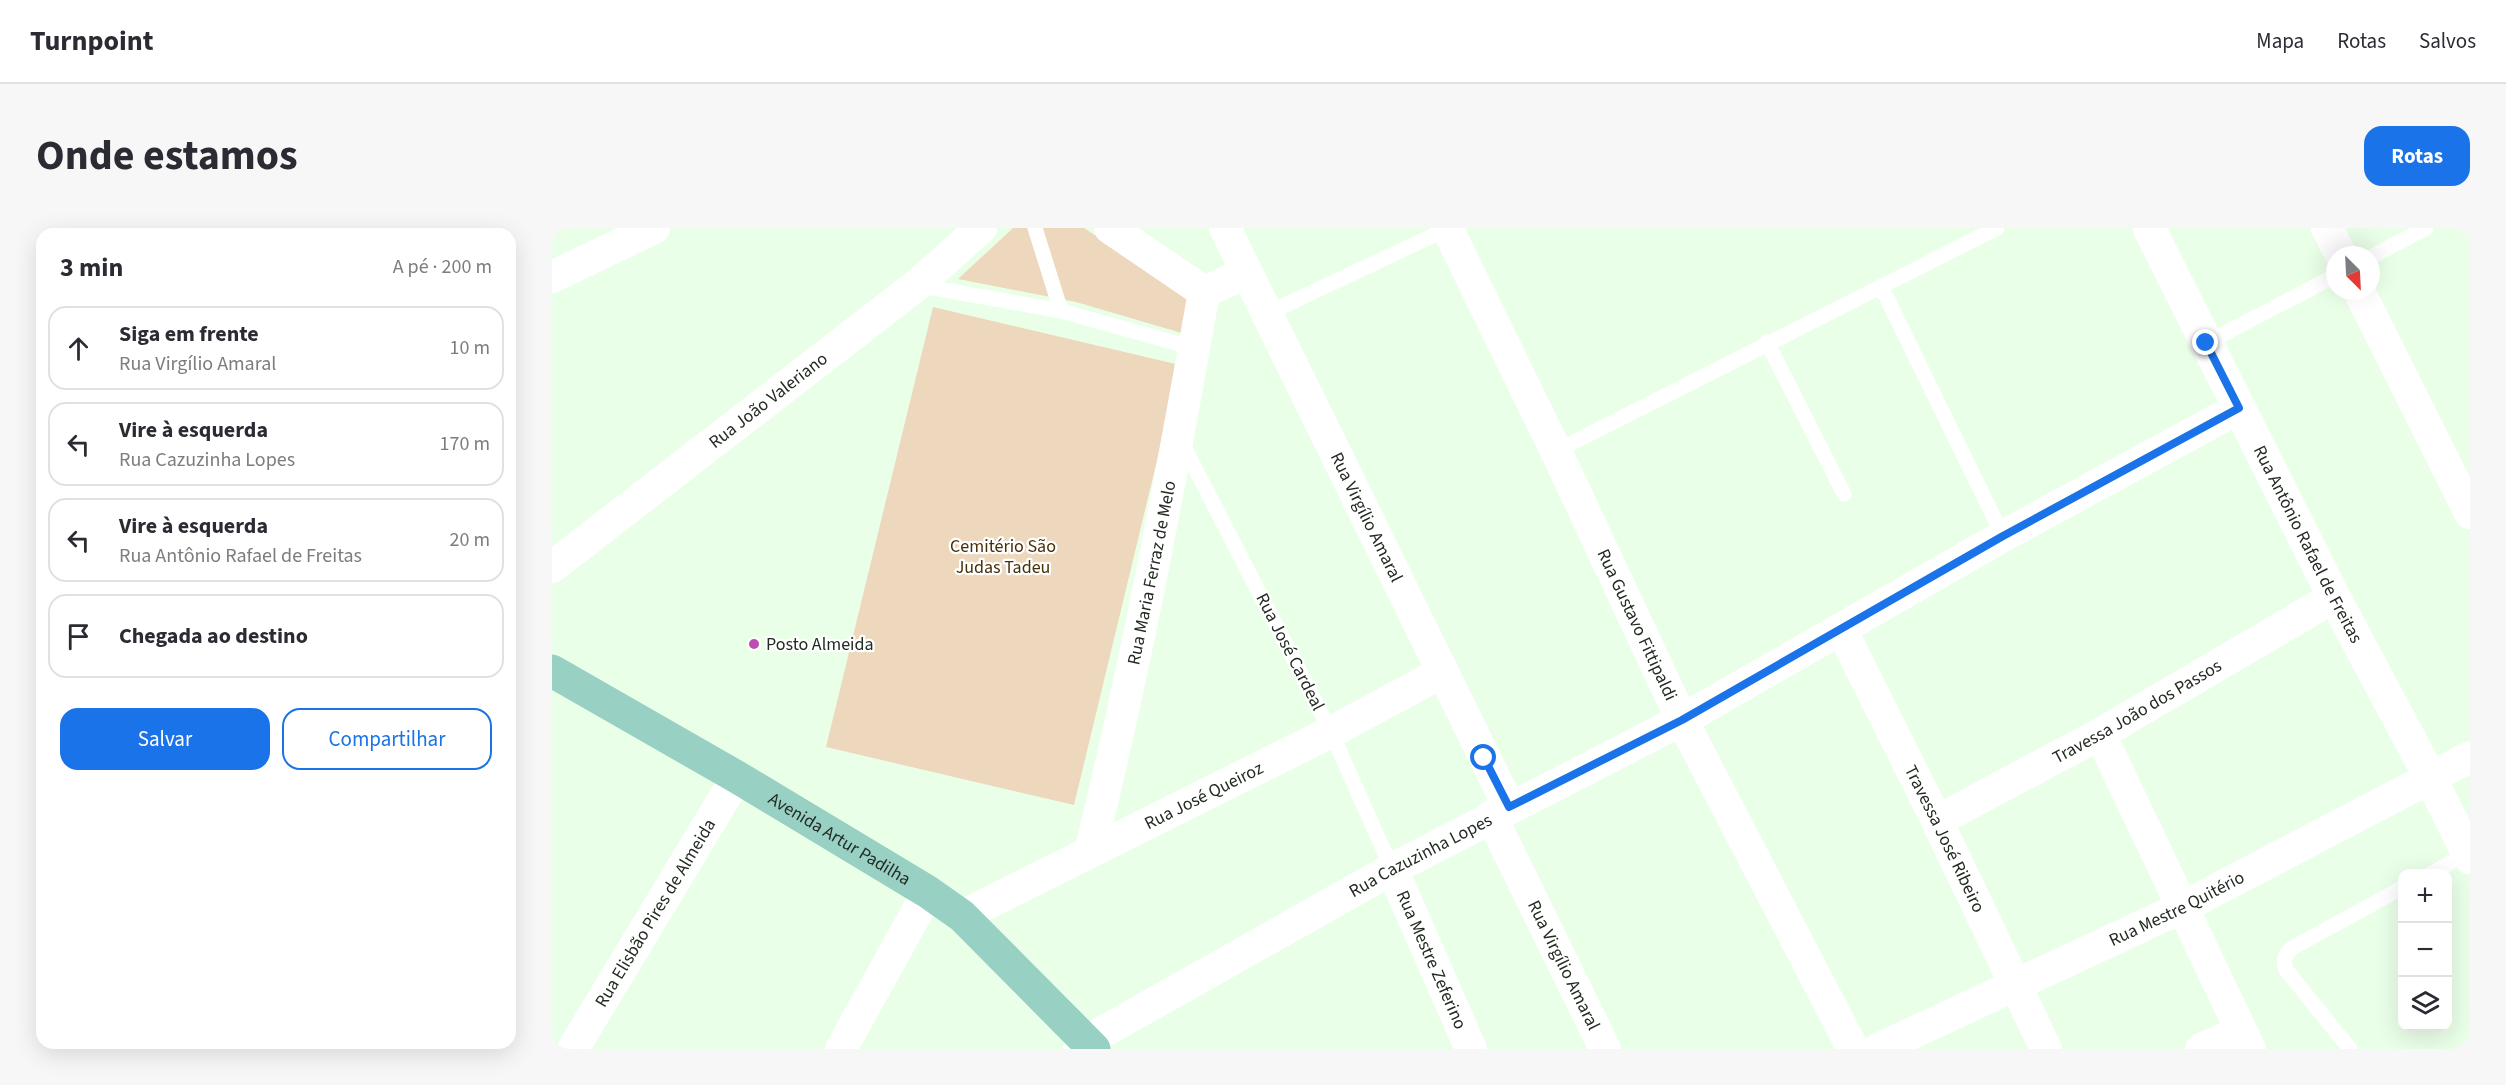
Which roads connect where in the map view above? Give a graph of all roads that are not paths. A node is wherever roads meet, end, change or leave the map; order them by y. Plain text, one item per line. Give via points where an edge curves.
1 (654, 228) edge
2 (981, 228) edge
3 (1035, 228) edge
4 (1110, 228) edge
5 (1226, 228) edge
6 (1447, 228) edge
7 (1998, 228) edge
8 (2149, 228) edge
9 (2327, 228) edge
10 (2426, 228) edge
11 (2336, 246) edge
12 (2380, 252) edge
13 (1246, 273) junction
14 (552, 277) edge
15 (2326, 281) edge
16 (917, 285) junction
17 (1881, 286) junction
18 (1204, 292) junction
19 (2364, 300) edge
20 (1061, 311) junction
21 (1266, 314) junction
22 (1767, 342) junction
23 (2206, 343) junction
24 (1194, 348) junction
25 (2239, 408) junction
26 (1180, 439) junction
27 (1556, 451) junction
28 (1844, 494) dead end
29 (2470, 513) edge
30 (2003, 536) junction
31 (552, 567) edge
32 (2334, 597) junction
33 (1840, 629) junction
34 (552, 671) edge
35 (1443, 672) junction
36 (1682, 720) junction
37 (1331, 732) junction
38 (2100, 735) junction
39 (2470, 757) edge
40 (736, 777) junction
41 (2430, 777) junction
42 (1500, 812) junction
43 (1937, 821) junction
44 (1090, 852) junction
45 (2469, 855) edge
46 (1392, 869) junction
47 (2439, 869) edge
48 (2398, 891) edge
49 (928, 892) junction
50 (2183, 907) junction
51 (962, 916) junction
52 (2016, 983) junction
53 (2245, 1040) edge
54 (1086, 1046) edge
55 (573, 1049) edge
56 (842, 1049) edge
57 (1471, 1049) edge
58 (1605, 1049) edge
59 (1853, 1049) edge
60 (1878, 1049) edge
61 (2046, 1049) edge
62 (2201, 1049) edge
63 (2350, 1049) edge

1 - 14 street
2 - 16 street, Rua João Valeriano
3 - 20 lane
4 - 18 street
5 - 13 street, Rua Virgílio Amaral
6 - 21 lane
6 - 27 street, Rua Gustavo Fittipaldi
7 - 17 lane
8 - 23 street, Rua Antônio Rafael de Freitas
9 - 11 street
10 - 12 lane
13 - 18 street
13 - 21 street, Rua Virgílio Amaral
15 - 23 lane
16 - 20 lane
16 - 31 street, Rua João Valeriano
17 - 22 lane
17 - 30 lane
18 - 24 street, Rua Maria Ferraz de Melo
19 - 29 street
20 - 24 lane
21 - 35 street, Rua Virgílio Amaral
22 - 27 lane
22 - 28 lane
23 - 25 street, Rua Antônio Rafael de Freitas
24 - 26 street, Rua Maria Ferraz de Melo
25 - 30 street, Rua Cazuzinha Lopes
25 - 32 street, Rua Antônio Rafael de Freitas
26 - 37 lane, Rua José Cardeal
26 - 44 street, Rua Maria Ferraz de Melo
27 - 36 street, Rua Gustavo Fittipaldi
30 - 33 street, Rua Cazuzinha Lopes
32 - 38 street, Travessa João dos Passos
32 - 41 street, Rua Antônio Rafael de Freitas
33 - 36 street, Rua Cazuzinha Lopes
33 - 43 street, Travessa José Ribeiro
34 - 40 main road, Avenida Artur Padilha
35 - 37 street, Rua José Queiroz
35 - 42 street, Rua Virgílio Amaral
36 - 42 street, Rua Cazuzinha Lopes
36 - 59 street, Rua Gustavo Fittipaldi
37 - 44 street, Rua José Queiroz
37 - 46 lane, Rua José Cardeal
38 - 43 street, Travessa João dos Passos
38 - 50 street
39 - 41 street, Rua Mestre Quitério
40 - 49 main road, Avenida Artur Padilha
40 - 55 street, Rua Elisbão Pires de Almeida
41 - 45 street, Rua Antônio Rafael de Freitas
41 - 50 street, Rua Mestre Quitério
42 - 46 street, Rua Cazuzinha Lopes
42 - 58 street, Rua Virgílio Amaral
43 - 52 street, Travessa José Ribeiro
44 - 51 street, Rua José Queiroz
45 - 47 lane
46 - 54 street, Rua Cazuzinha Lopes
46 - 57 street, Rua Mestre Zeferino
48 - 63 lane via 2292,948 2286,955 2284,965 2288,971
49 - 51 main road, Avenida Artur Padilha
49 - 56 street
50 - 52 street, Rua Mestre Quitério
50 - 53 street
51 - 54 main road, Avenida Artur Padilha
52 - 60 street, Rua Mestre Quitério
52 - 61 street, Travessa José Ribeiro
53 - 62 street

